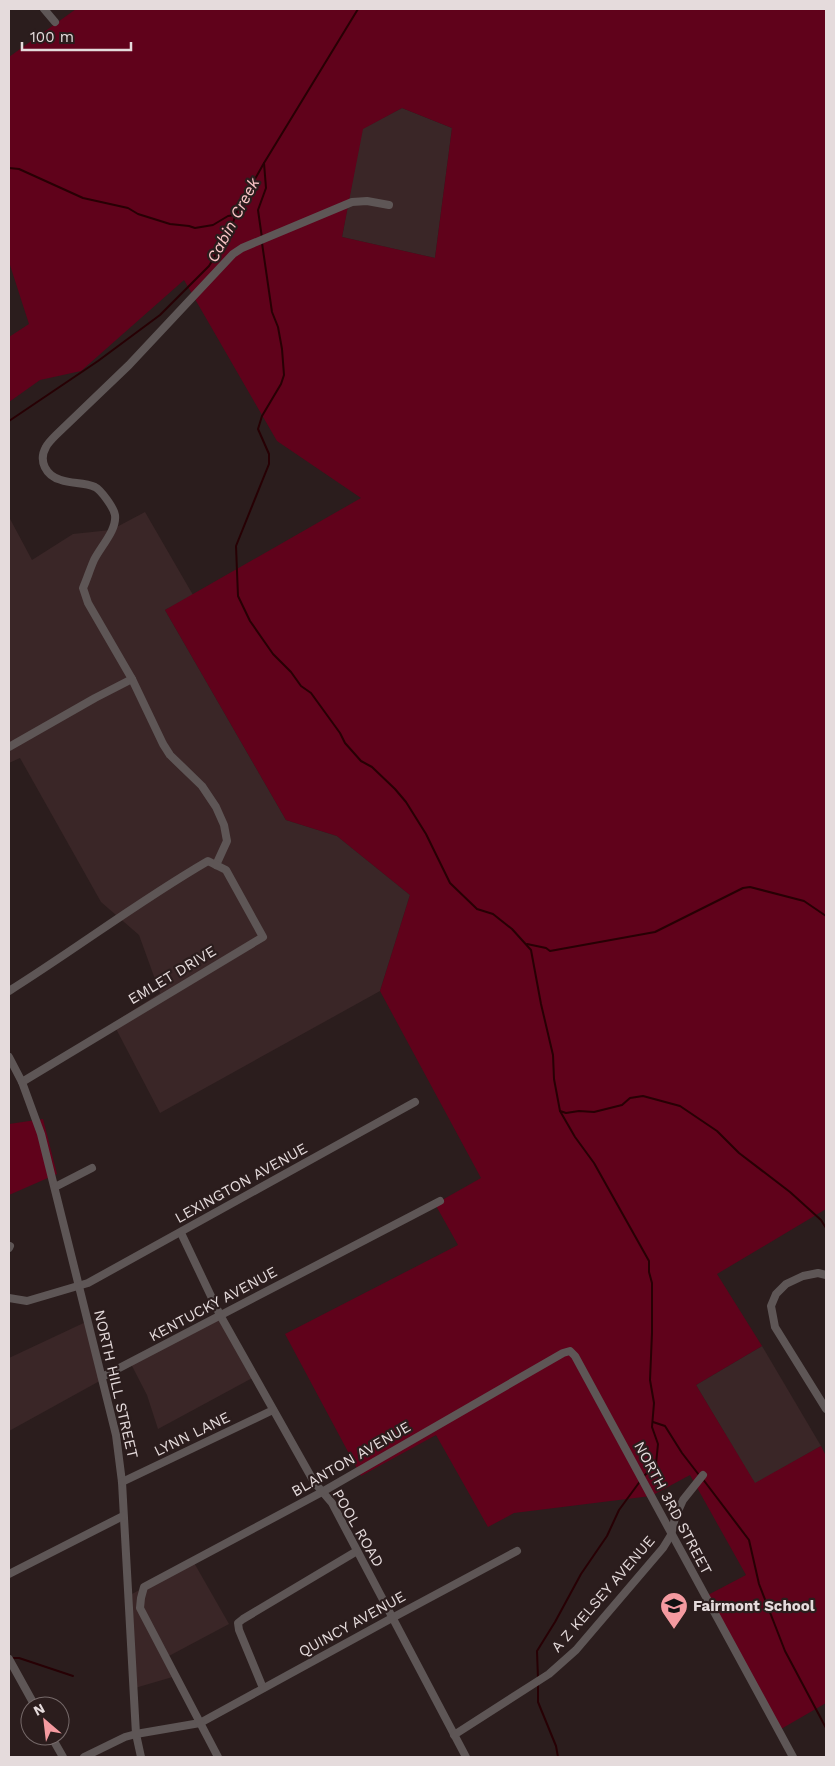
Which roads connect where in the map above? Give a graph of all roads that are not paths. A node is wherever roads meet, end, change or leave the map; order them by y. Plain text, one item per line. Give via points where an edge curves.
1 (44, 9) edge
2 (55, 22) dead end
3 (389, 205) dead end
4 (132, 679) junction
5 (9, 747) edge
6 (216, 865) junction
7 (9, 991) edge
8 (9, 1057) edge
9 (22, 1082) junction
10 (415, 1102) dead end
11 (92, 1168) dead end
12 (55, 1187) junction
13 (440, 1201) dead end
14 (181, 1233) junction
15 (826, 1275) edge
16 (79, 1286) junction
17 (9, 1298) edge
18 (220, 1315) junction
19 (570, 1351) joint
20 (102, 1377) junction
21 (826, 1409) edge
22 (273, 1410) junction
23 (702, 1475) dead end
24 (122, 1482) junction
25 (322, 1492) junction
26 (123, 1516) junction
27 (671, 1535) junction
28 (357, 1551) junction
29 (517, 1551) dead end
30 (9, 1574) edge
31 (392, 1618) junction
32 (9, 1659) edge
33 (263, 1688) junction
34 (29, 1696) edge
35 (200, 1723) junction
36 (136, 1734) junction
37 (454, 1735) junction
38 (57, 1746) edge
39 (63, 1757) edge
40 (84, 1757) edge
41 (141, 1757) edge
42 (218, 1757) edge
43 (466, 1757) edge
44 (793, 1757) edge

1 - 2 street
3 - 4 street via 352,202 238,251 45,448 42,460 45,470 53,477 94,487 115,512 115,524 95,558 83,588 88,603
4 - 5 street
4 - 6 street via 163,744 202,786 224,824 227,841
6 - 7 street via 208,861 175,880
6 - 9 street, EMLET DRIVE via 226,870 263,937
8 - 9 street, NORTH HILL STREET
9 - 12 street, NORTH HILL STREET via 41,1134
10 - 14 street, LEXINGTON AVENUE
11 - 12 street
12 - 16 street, NORTH HILL STREET
13 - 18 street, KENTUCKY AVENUE
14 - 16 street, LEXINGTON AVENUE
14 - 18 street, POOL ROAD
15 - 21 street via 803,1276 786,1284 776,1294 772,1306 775,1327
16 - 17 street, LEXINGTON AVENUE via 27,1300
16 - 20 street, NORTH HILL STREET
18 - 20 street, KENTUCKY AVENUE
18 - 22 street, POOL ROAD
19 - 25 street, BLANTON AVENUE
19 - 27 street, NORTH 3RD STREET
20 - 24 street, NORTH HILL STREET via 116,1435
22 - 24 street, LYNN LANE
22 - 25 street, POOL ROAD
23 - 27 street, A Z KELSEY AVENUE via 683,1500
24 - 26 street, NORTH HILL STREET
25 - 28 street, POOL ROAD
25 - 35 street, BLANTON AVENUE via 144,1588 140,1608
26 - 30 street
26 - 36 street, NORTH HILL STREET
27 - 37 street, A Z KELSEY AVENUE via 576,1650 550,1674
27 - 44 street, NORTH 3RD STREET
28 - 31 street, POOL ROAD
28 - 33 street via 238,1624
29 - 31 street, QUINCY AVENUE
31 - 33 street, QUINCY AVENUE
31 - 37 street, POOL ROAD
32 - 34 street
33 - 35 street, QUINCY AVENUE
35 - 36 street, QUINCY AVENUE
35 - 42 street
36 - 40 street, QUINCY AVENUE
36 - 41 street, NORTH HILL STREET
37 - 43 street, POOL ROAD
38 - 39 street

